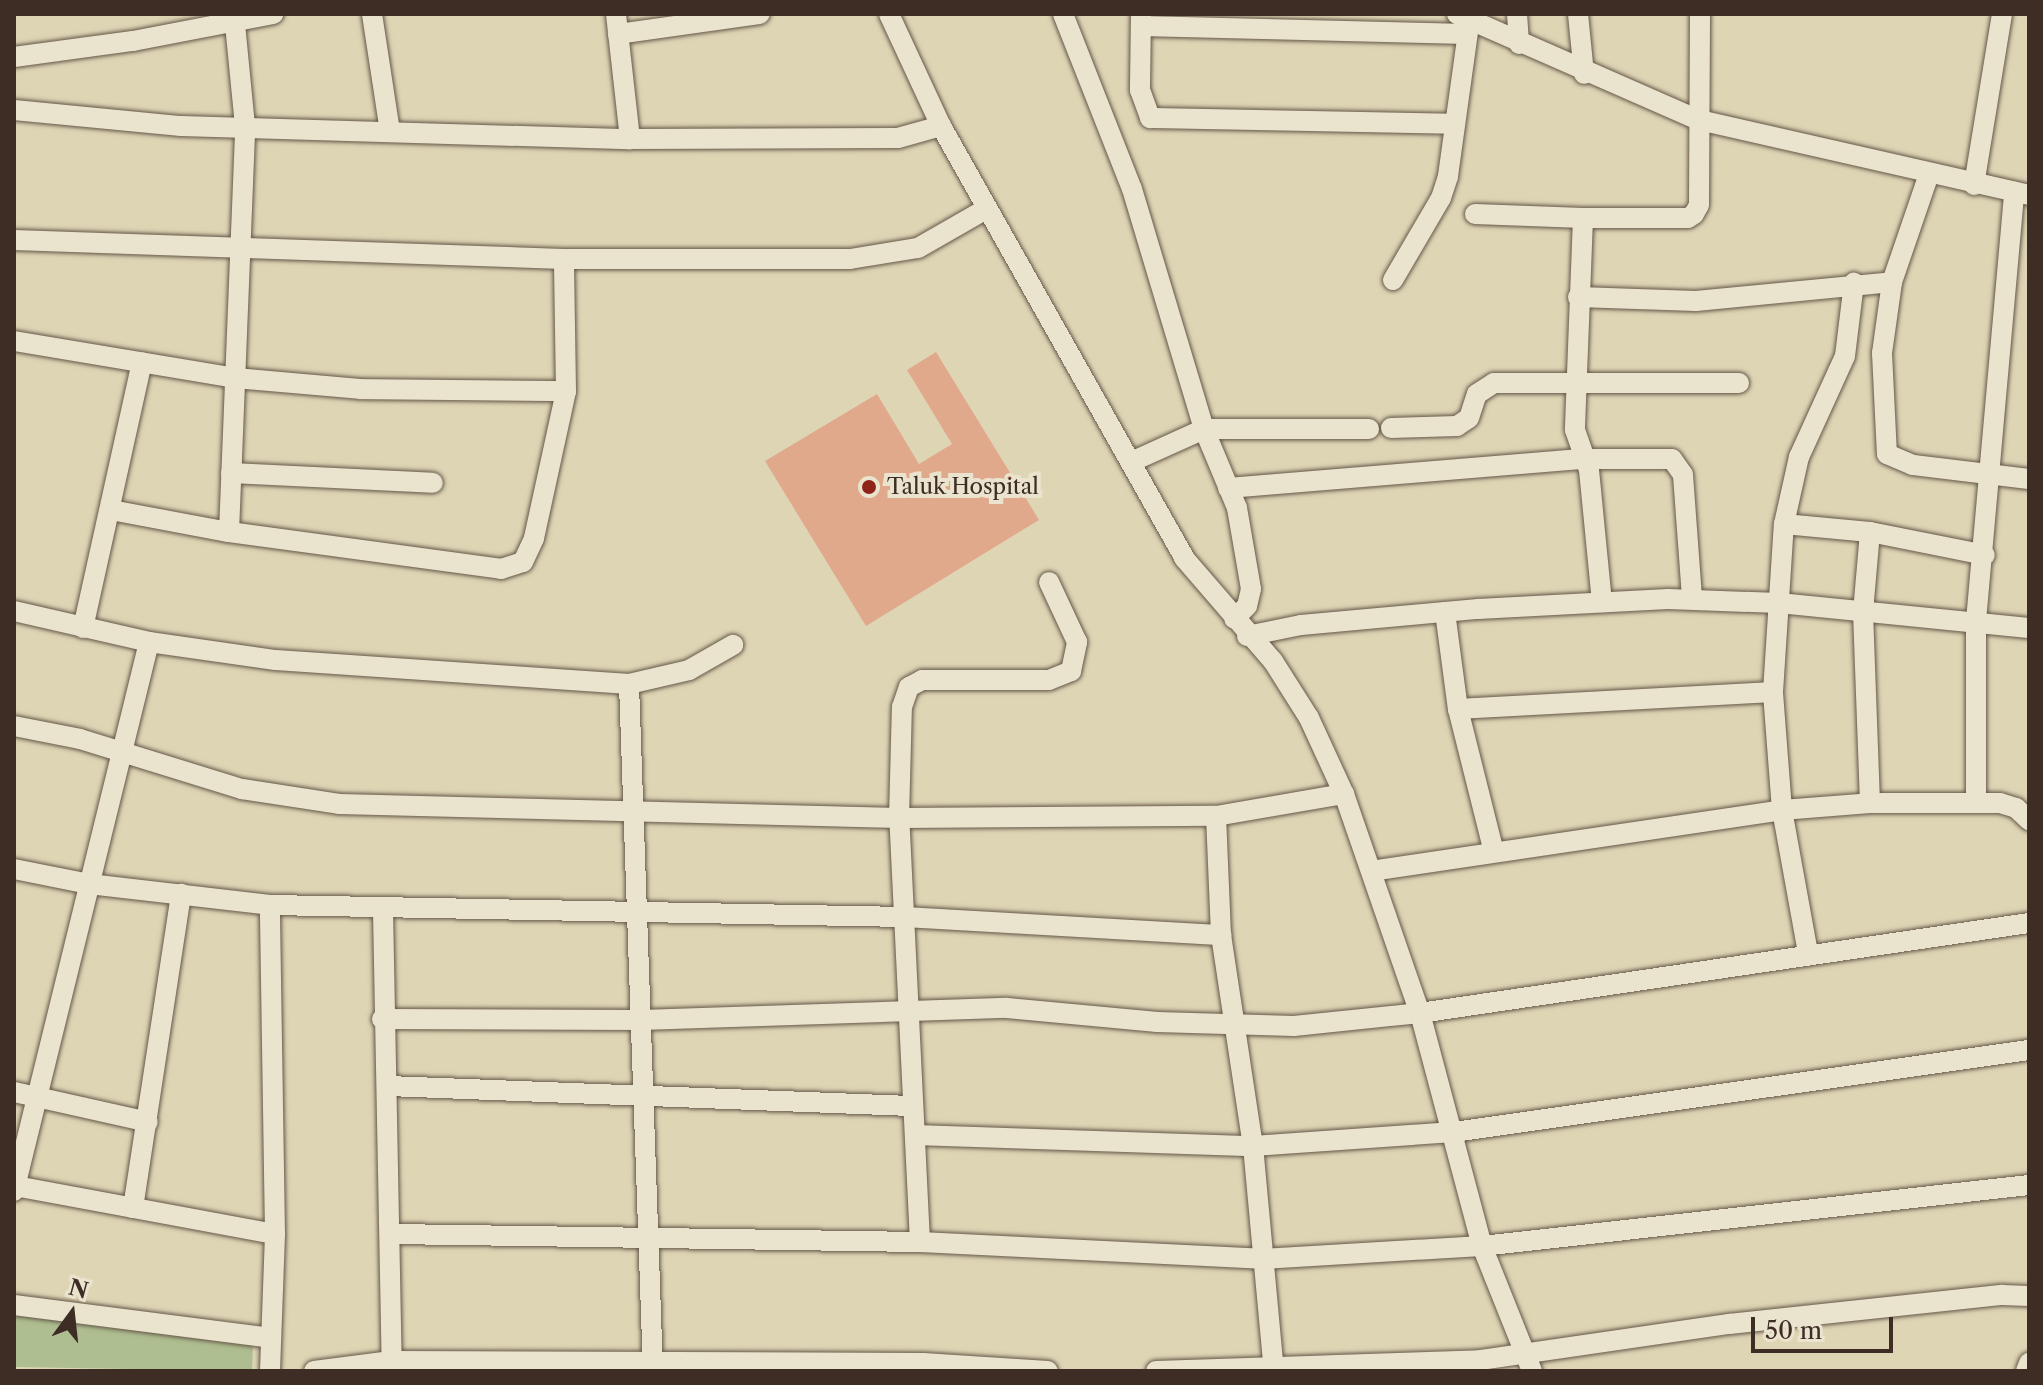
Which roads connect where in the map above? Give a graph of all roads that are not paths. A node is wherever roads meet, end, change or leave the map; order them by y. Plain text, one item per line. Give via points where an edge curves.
1 (273, 14) edge
2 (372, 14) edge
3 (760, 14) edge
4 (889, 14) edge
5 (1063, 14) edge
6 (1517, 14) edge
7 (1578, 14) edge
8 (1700, 14) edge
9 (2002, 14) edge
10 (1141, 20) edge
11 (1464, 23) edge
12 (235, 24) junction
13 (617, 24) edge
14 (1519, 44) junction
15 (14, 57) edge
16 (1584, 74) junction
17 (14, 110) edge
18 (1699, 120) junction
19 (1455, 124) junction
20 (245, 126) junction
21 (941, 126) junction
22 (390, 132) junction
23 (630, 139) junction
24 (1929, 174) junction
25 (1974, 185) junction
26 (2021, 193) edge
27 (986, 209) junction
28 (1475, 214) dead end
29 (1583, 218) junction
30 (14, 240) edge
31 (238, 250) junction
32 (564, 259) junction
33 (1393, 280) dead end
34 (1892, 282) junction
35 (1854, 283) junction
36 (1578, 297) junction
37 (15, 343) edge
38 (142, 362) junction
39 (235, 378) junction
40 (1576, 383) junction
41 (1739, 383) dead end
42 (566, 391) junction
43 (1391, 428) dead end
44 (1204, 429) junction
45 (1369, 429) dead end
46 (1584, 459) junction
47 (1131, 462) junction
48 (1991, 470) junction
49 (231, 473) junction
50 (2029, 479) edge
51 (433, 483) dead end
52 (1228, 488) junction
53 (111, 510) junction
54 (1784, 524) junction
55 (229, 532) junction
56 (1870, 532) junction
57 (1985, 555) junction
58 (1049, 582) dead end
59 (1692, 599) junction
60 (1602, 602) junction
61 (1779, 603) junction
62 (14, 611) edge
63 (1445, 612) junction
64 (1863, 612) junction
65 (1234, 619) junction
66 (1976, 621) junction
67 (83, 628) junction
68 (2029, 628) edge
69 (1247, 636) junction
70 (149, 642) junction
71 (733, 645) dead end
72 (629, 684) junction
73 (1773, 692) junction
74 (1458, 709) junction
75 (14, 726) edge
76 (125, 752) junction
77 (1344, 794) junction
78 (1976, 801) junction
79 (1870, 803) junction
80 (1782, 810) junction
81 (636, 811) junction
82 (1216, 816) junction
83 (899, 818) junction
84 (2029, 820) edge
85 (1494, 852) junction
86 (14, 869) edge
87 (1371, 871) junction
88 (89, 884) junction
89 (181, 894) junction
90 (270, 905) junction
91 (383, 910) junction
92 (637, 914) junction
93 (906, 917) junction
94 (2029, 923) edge
95 (1221, 935) junction
96 (1808, 953) junction
97 (909, 1012) junction
98 (1420, 1013) junction
99 (382, 1019) junction
100 (641, 1020) junction
101 (1233, 1021) junction
102 (2029, 1050) edge
103 (388, 1086) junction
104 (14, 1092) edge
105 (647, 1092) junction
106 (36, 1098) junction
107 (911, 1106) junction
108 (148, 1122) junction
109 (1454, 1132) junction
110 (915, 1135) junction
111 (1253, 1146) junction
112 (2029, 1185) edge
113 (14, 1189) edge
114 (133, 1208) junction
115 (275, 1234) junction
116 (392, 1234) junction
117 (648, 1241) junction
118 (920, 1242) junction
119 (1482, 1246) junction
120 (1262, 1259) junction
121 (2029, 1296) edge
122 (14, 1305) edge
123 (271, 1338) junction
124 (2029, 1363) edge
125 (1530, 1364) edge
126 (392, 1366) edge
127 (542, 1367) edge
128 (653, 1368) edge
129 (1274, 1369) edge
130 (270, 1371) edge
131 (314, 1371) edge
132 (1048, 1371) edge
133 (1156, 1371) edge
134 (2026, 1371) edge

1 - 12 street
2 - 22 street
3 - 13 street
4 - 21 street
5 - 44 street via 1132,189
6 - 14 street
7 - 16 street
8 - 18 street
9 - 25 street
10 - 11 street
10 - 19 street via 1140,90 1150,118
11 - 14 street
11 - 19 street
12 - 15 street
12 - 20 street
13 - 23 street
14 - 16 street
16 - 18 street
17 - 20 street via 181,126
18 - 24 street
18 - 29 street via 1699,205 1694,214
19 - 33 street via 1441,198
20 - 22 street
20 - 31 street
21 - 23 street via 898,138
21 - 27 street
22 - 23 street
24 - 25 street
24 - 34 street
25 - 26 street
26 - 48 street
27 - 32 street via 918,248 850,259
27 - 47 street
28 - 29 street
29 - 36 street
30 - 31 street
31 - 32 street
31 - 39 street
32 - 42 street
34 - 35 street
34 - 48 street via 1882,353 1887,454 1913,465
35 - 36 street via 1696,301
35 - 54 street via 1845,356 1799,457
36 - 40 street
37 - 38 street
38 - 39 street
38 - 53 street
39 - 42 street via 360,389
39 - 49 street
40 - 41 street
40 - 43 street via 1494,383 1477,394 1469,418 1457,426
40 - 46 street via 1575,430
42 - 55 street via 530,552 512,568
44 - 45 street
44 - 47 street
44 - 52 street
46 - 52 street
46 - 59 street via 1665,458 1681,467
46 - 60 street
47 - 65 street via 1184,558
48 - 50 street
48 - 57 street
49 - 51 street
49 - 55 street
52 - 65 street via 1237,508 1251,589 1247,606
53 - 55 street
53 - 67 street
54 - 56 street
54 - 61 street
56 - 57 street
56 - 64 street
57 - 66 street
58 - 83 street via 1077,642 1075,666 1049,680 922,680 909,687 902,707
59 - 60 street
59 - 61 street
60 - 63 street
61 - 64 street
61 - 73 street
62 - 67 street
63 - 69 street via 1301,625
63 - 74 street
64 - 66 street
64 - 79 street
65 - 69 street
66 - 68 street
66 - 78 street
67 - 70 street
69 - 77 street via 1273,661 1309,718
70 - 72 street via 276,660
70 - 76 street
71 - 72 street via 689,670
72 - 81 street
73 - 74 street
73 - 80 street
74 - 85 street
75 - 76 street
76 - 81 street via 242,789 294,799
76 - 88 street
77 - 82 street
77 - 87 street
78 - 79 street
78 - 84 street via 2016,808
79 - 80 street
80 - 85 street
80 - 96 street
81 - 83 street
81 - 92 street
82 - 83 street
82 - 95 street
83 - 93 street
85 - 87 street
86 - 88 street
87 - 98 street
88 - 89 street
88 - 106 street
89 - 90 street
89 - 108 street
90 - 91 street
90 - 115 street
91 - 92 street
91 - 99 street
92 - 93 street
92 - 100 street
93 - 95 street
93 - 97 street
94 - 96 street
95 - 101 street
96 - 98 street
97 - 100 street
97 - 101 street via 1007,1008 1157,1022
97 - 107 street
98 - 101 street via 1294,1026
98 - 109 street
99 - 100 street
99 - 103 street
100 - 105 street
101 - 111 street
102 - 109 street
103 - 105 street
103 - 116 street
104 - 106 street
105 - 107 street
105 - 117 street
106 - 108 street
106 - 113 street
107 - 110 street
108 - 114 street
109 - 111 street
109 - 119 street
110 - 111 street
110 - 118 street
111 - 120 street
112 - 119 street
113 - 114 street
114 - 115 street
115 - 123 street
116 - 117 street
116 - 126 street
117 - 118 street
117 - 128 street
118 - 120 street
119 - 120 street
119 - 125 street
120 - 129 street
121 - 125 street via 1729,1324
122 - 123 street
123 - 130 street
124 - 134 street
125 - 129 street
126 - 127 street
126 - 131 street
127 - 128 street
128 - 132 street via 923,1363
129 - 133 street

